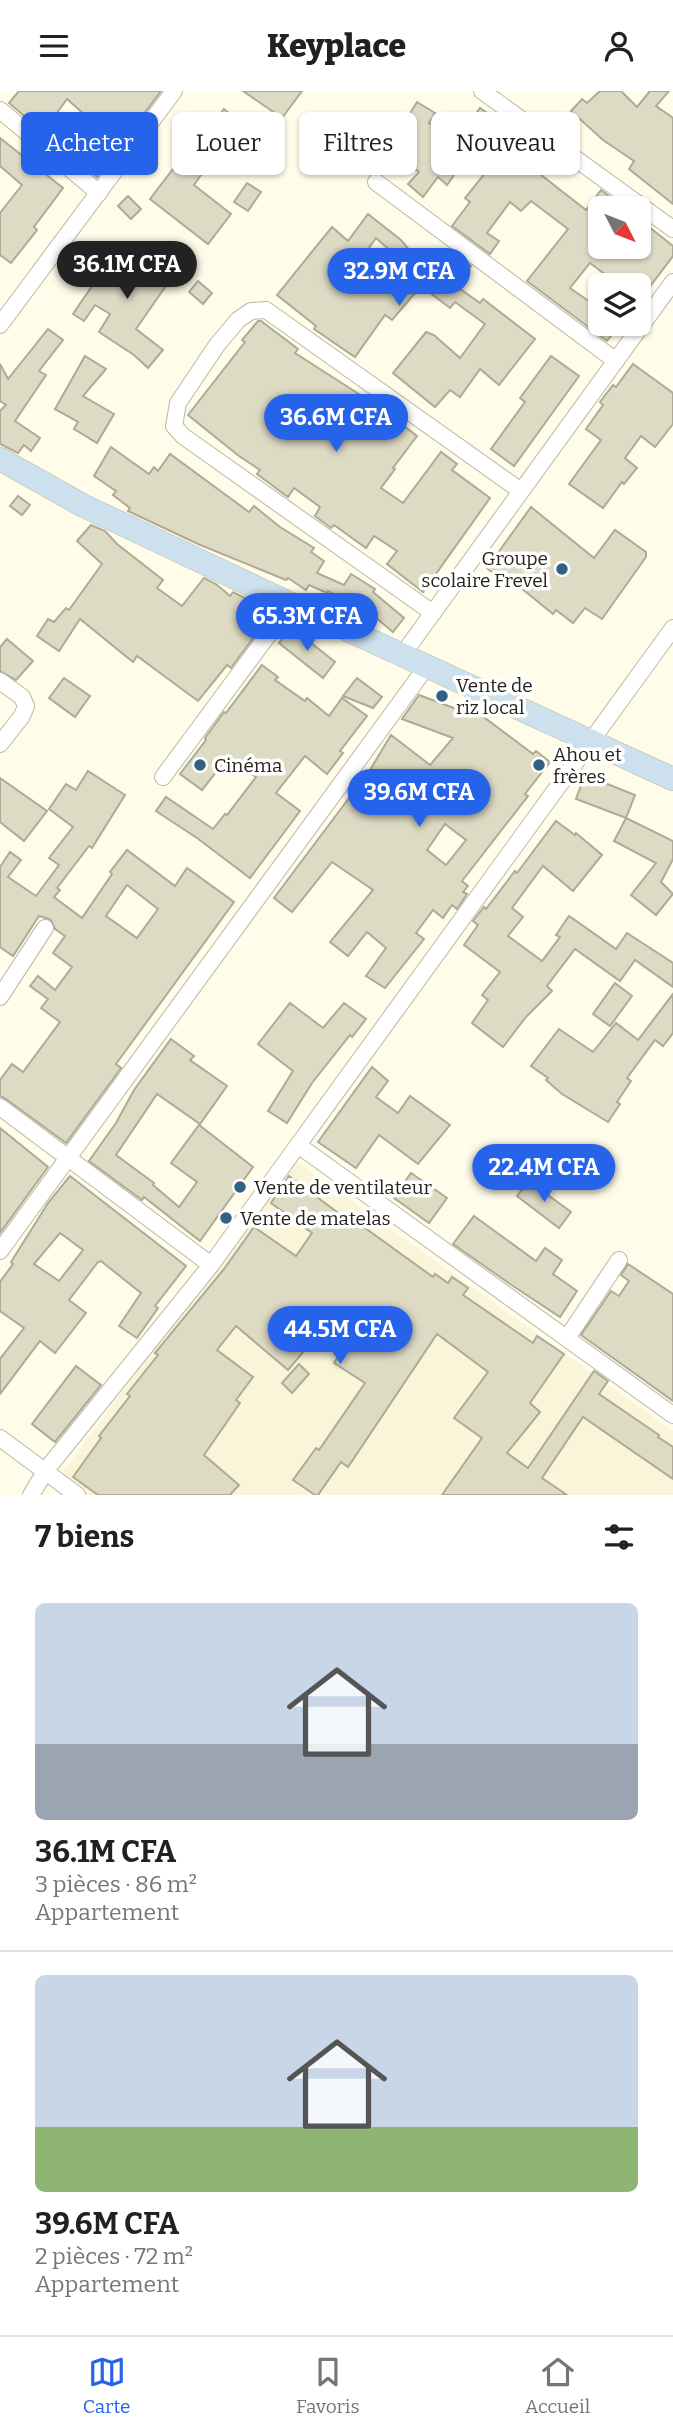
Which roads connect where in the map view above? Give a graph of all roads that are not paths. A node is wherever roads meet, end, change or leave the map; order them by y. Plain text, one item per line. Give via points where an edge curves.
1 (174, 91) edge
2 (482, 91) edge
3 (0, 110) edge
4 (376, 182) dead end
5 (99, 193) junction
6 (673, 229) edge
7 (673, 282) edge
8 (0, 325) edge
9 (616, 361) junction
10 (0, 459) edge
11 (521, 491) junction
12 (290, 604) junction
13 (433, 613) junction
14 (673, 628) edge
15 (403, 654) junction
16 (427, 666) junction
17 (0, 681) edge
18 (592, 740) junction
19 (0, 744) edge
20 (163, 777) dead end
21 (673, 779) edge
22 (45, 928) dead end
23 (0, 997) edge
24 (0, 1107) edge
25 (298, 1145) junction
26 (68, 1158) junction
27 (0, 1251) edge
28 (620, 1260) dead end
29 (211, 1265) junction
30 (567, 1338) junction
31 (673, 1415) edge
32 (0, 1438) edge
33 (46, 1470) junction
34 (31, 1495) edge
35 (77, 1495) edge

1 - 5 street
2 - 6 street
3 - 5 street
4 - 9 street
5 - 8 street
7 - 9 street
9 - 11 street
10 - 12 main road via 82,505
11 - 13 street
11 - 13 street via 266,310 251,311 238,320 217,345 178,403 174,426
12 - 15 main road
12 - 20 street
13 - 15 street
14 - 18 street
15 - 16 main road
16 - 18 main road
16 - 26 street
17 - 19 street via 22,697 26,706
18 - 21 main road
18 - 25 street
22 - 23 street
24 - 26 street
25 - 29 street
25 - 30 street
26 - 27 street
26 - 29 street
28 - 30 street
29 - 33 street
30 - 31 street
32 - 33 street
33 - 34 street
33 - 35 street

